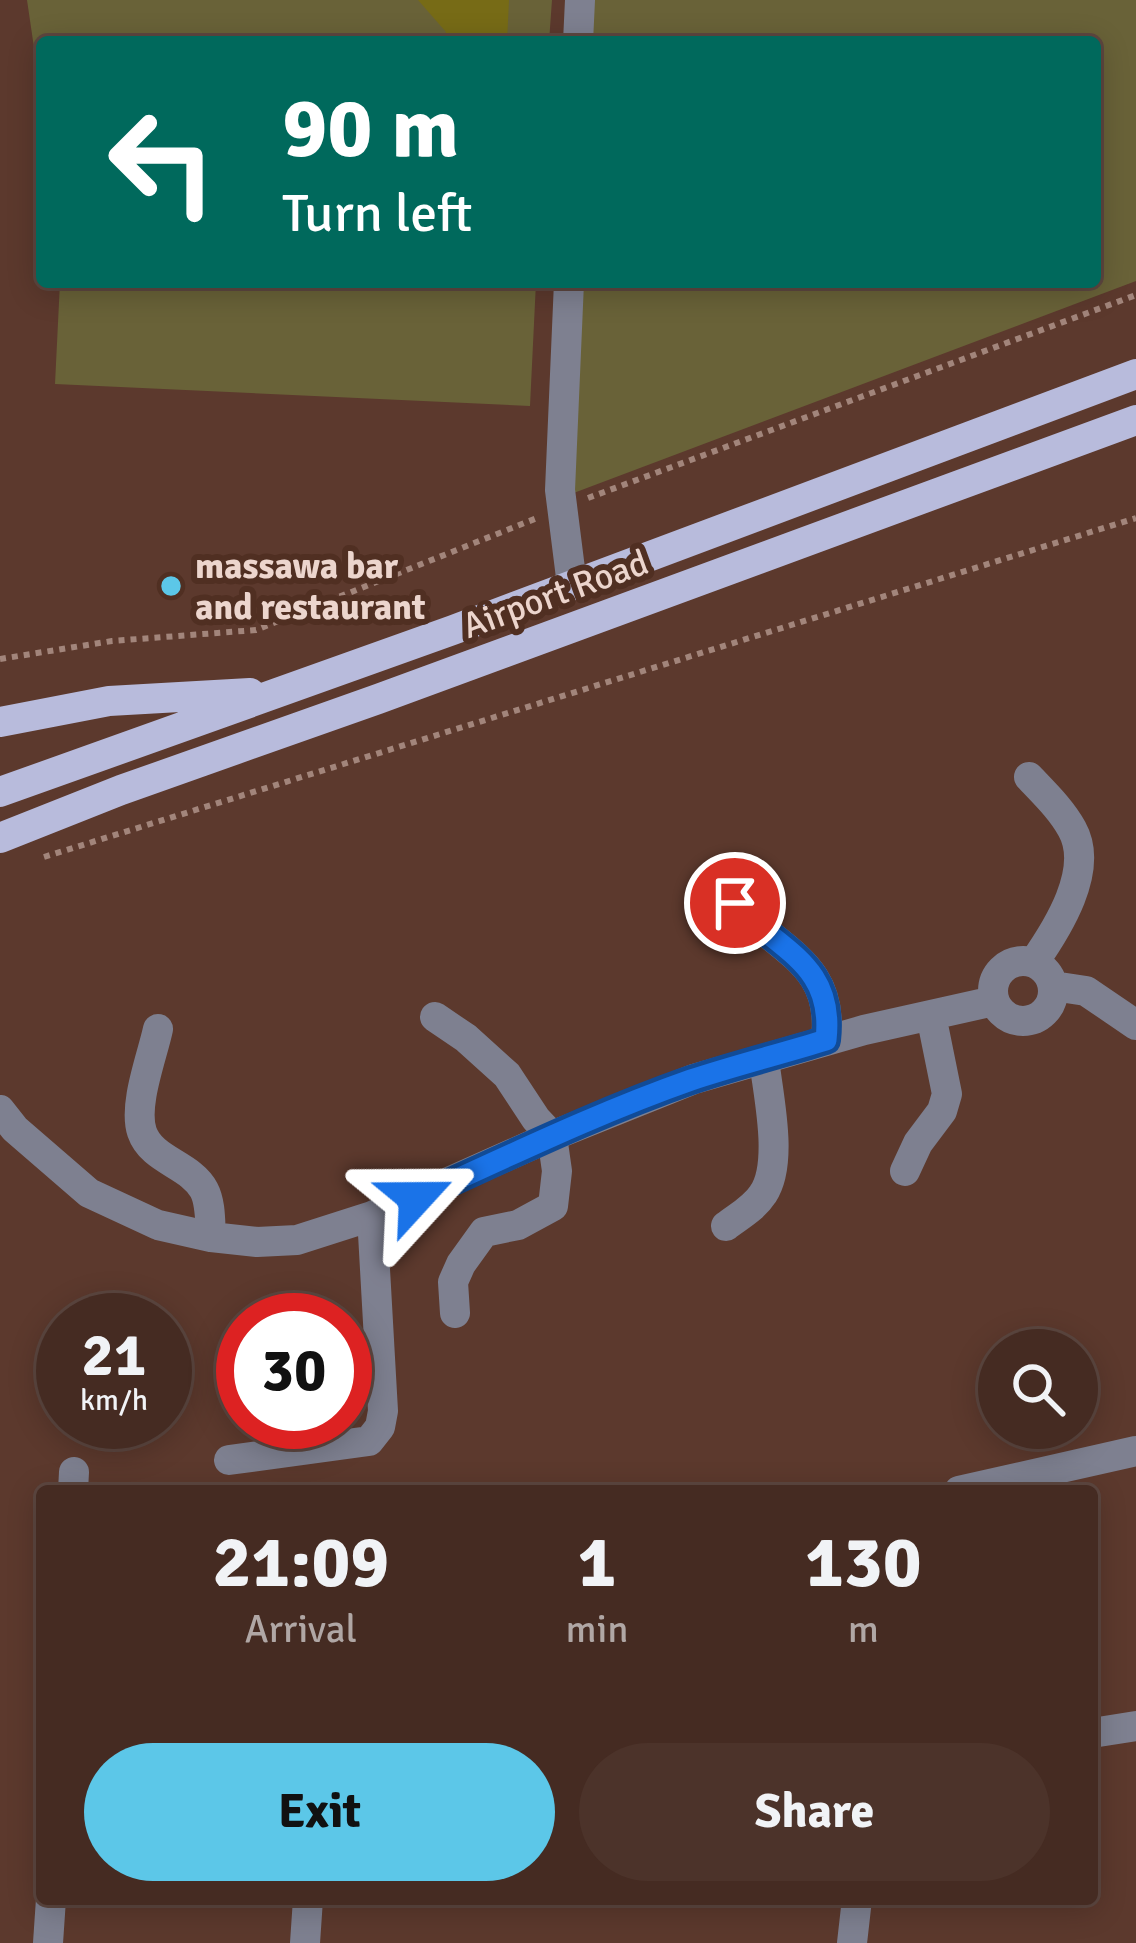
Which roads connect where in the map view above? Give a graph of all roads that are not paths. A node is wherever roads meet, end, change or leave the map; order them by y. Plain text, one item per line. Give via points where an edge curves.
1 (580, 0) edge
2 (578, 36) edge
3 (568, 288) edge
4 (1136, 374) edge
5 (1136, 420) edge
6 (572, 586) junction
7 (286, 691) junction
8 (0, 722) edge
9 (1029, 777) dead end
10 (0, 792) edge
11 (0, 838) edge
12 (735, 903) dead end
13 (1044, 974) junction
14 (994, 1001) junction
15 (931, 1015) junction
16 (435, 1017) dead end
17 (1136, 1025) edge
18 (158, 1029) dead end
19 (826, 1040) junction
20 (764, 1059) junction
21 (0, 1110) edge
22 (551, 1136) junction
23 (904, 1172) dead end
24 (372, 1216) junction
25 (726, 1226) dead end
26 (211, 1237) junction
27 (454, 1313) dead end
28 (1136, 1451) edge
29 (229, 1460) dead end
30 (986, 1485) edge
31 (1136, 1726) edge
32 (1098, 1732) edge
33 (51, 1905) edge
34 (308, 1905) edge
35 (856, 1905) edge
36 (49, 1943) edge
37 (305, 1943) edge
38 (852, 1943) edge

1 - 2 street
3 - 6 street via 560,490
4 - 6 main road, Airport Road
5 - 11 main road, Airport Road
6 - 7 main road, Airport Road
7 - 8 main road via 110,701
7 - 10 main road, Airport Road
9 - 13 street via 1073,831 1080,853
12 - 19 street via 810,971 821,988
13 - 14 street via 1005,965
13 - 14 street via 1053,997 1040,1016 1008,1018
13 - 17 street
14 - 15 street
15 - 19 street
15 - 23 street via 947,1094
16 - 22 street via 507,1075
18 - 26 street via 143,1135 204,1190
19 - 20 street
20 - 22 street
20 - 25 street via 770,1181
21 - 26 street via 88,1193 158,1226
22 - 24 street
22 - 27 street via 553,1206 518,1226 484,1232 453,1282
24 - 26 street via 297,1240
24 - 29 street via 380,1427 369,1441
28 - 30 street
31 - 32 street
33 - 36 street
34 - 37 street
35 - 38 street

